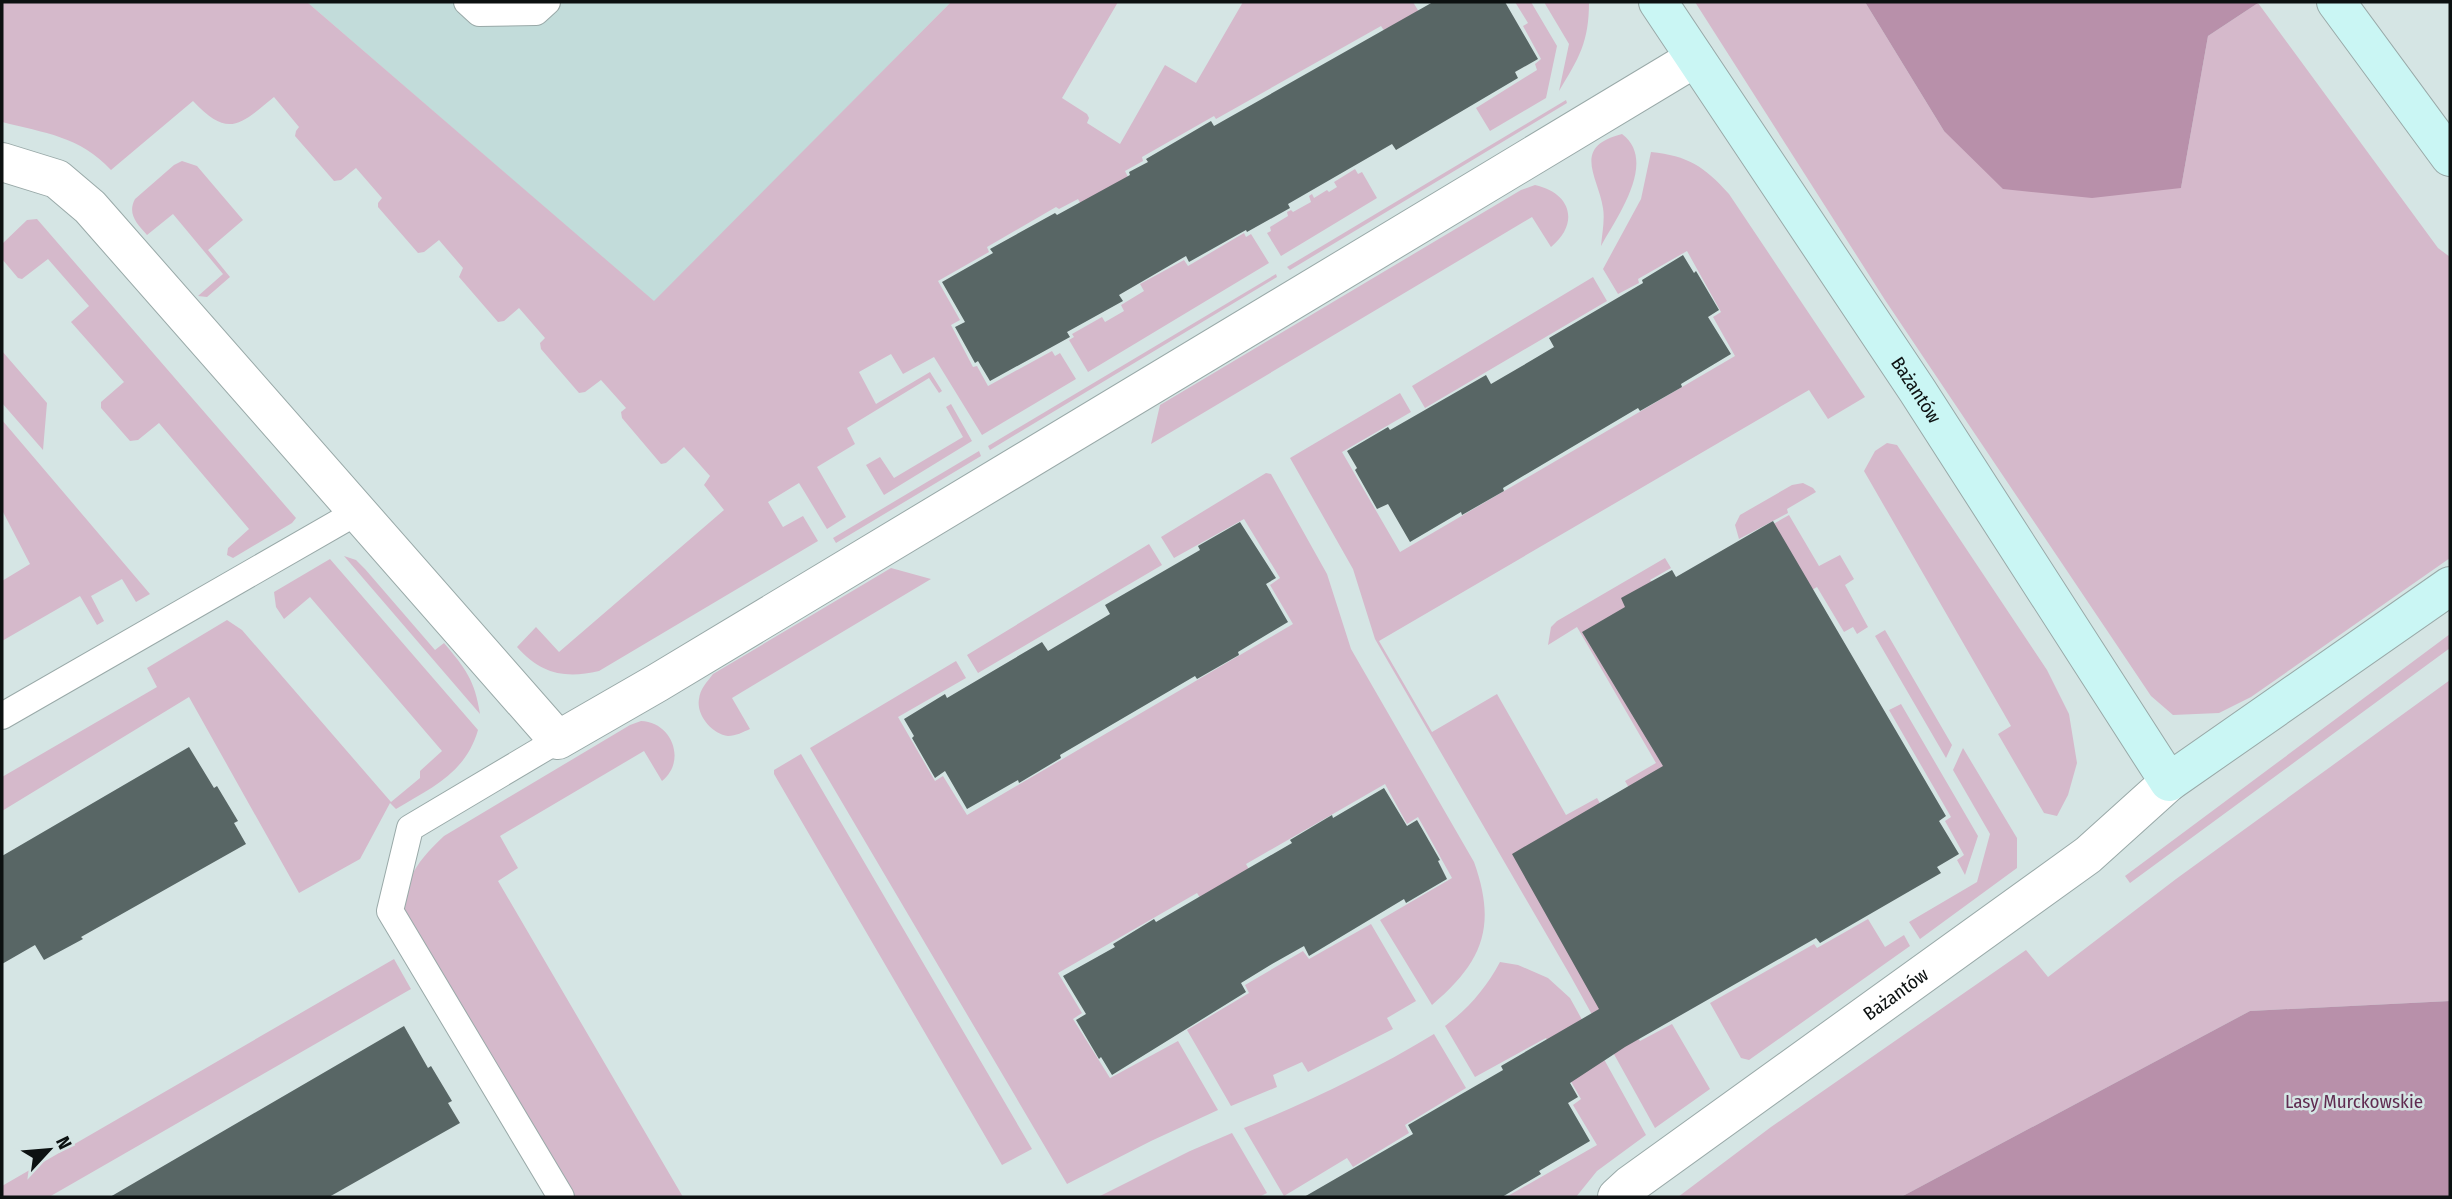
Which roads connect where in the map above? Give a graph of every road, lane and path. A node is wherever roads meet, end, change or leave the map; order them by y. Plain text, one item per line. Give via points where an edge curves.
1 (467, 2) edge
2 (547, 2) edge
3 (1658, 2) edge
4 (2336, 2) edge
5 (1695, 58) junction
6 (2450, 157) edge
7 (2, 162) edge
8 (357, 512) junction
9 (2450, 586) edge
10 (2, 716) edge
11 (558, 740) junction
12 (2169, 782) junction
13 (561, 1197) edge
14 (1617, 1197) edge

1 - 2 lane via 479,13 536,12
3 - 5 street, Bażantów
4 - 6 street
5 - 11 street
5 - 12 street, Bażantów via 1903,369
7 - 8 street via 57,179 90,207
8 - 10 lane
8 - 11 street
9 - 12 street, Bażantów
11 - 13 lane via 410,828 390,911
12 - 14 street, Bażantów via 2088,855

